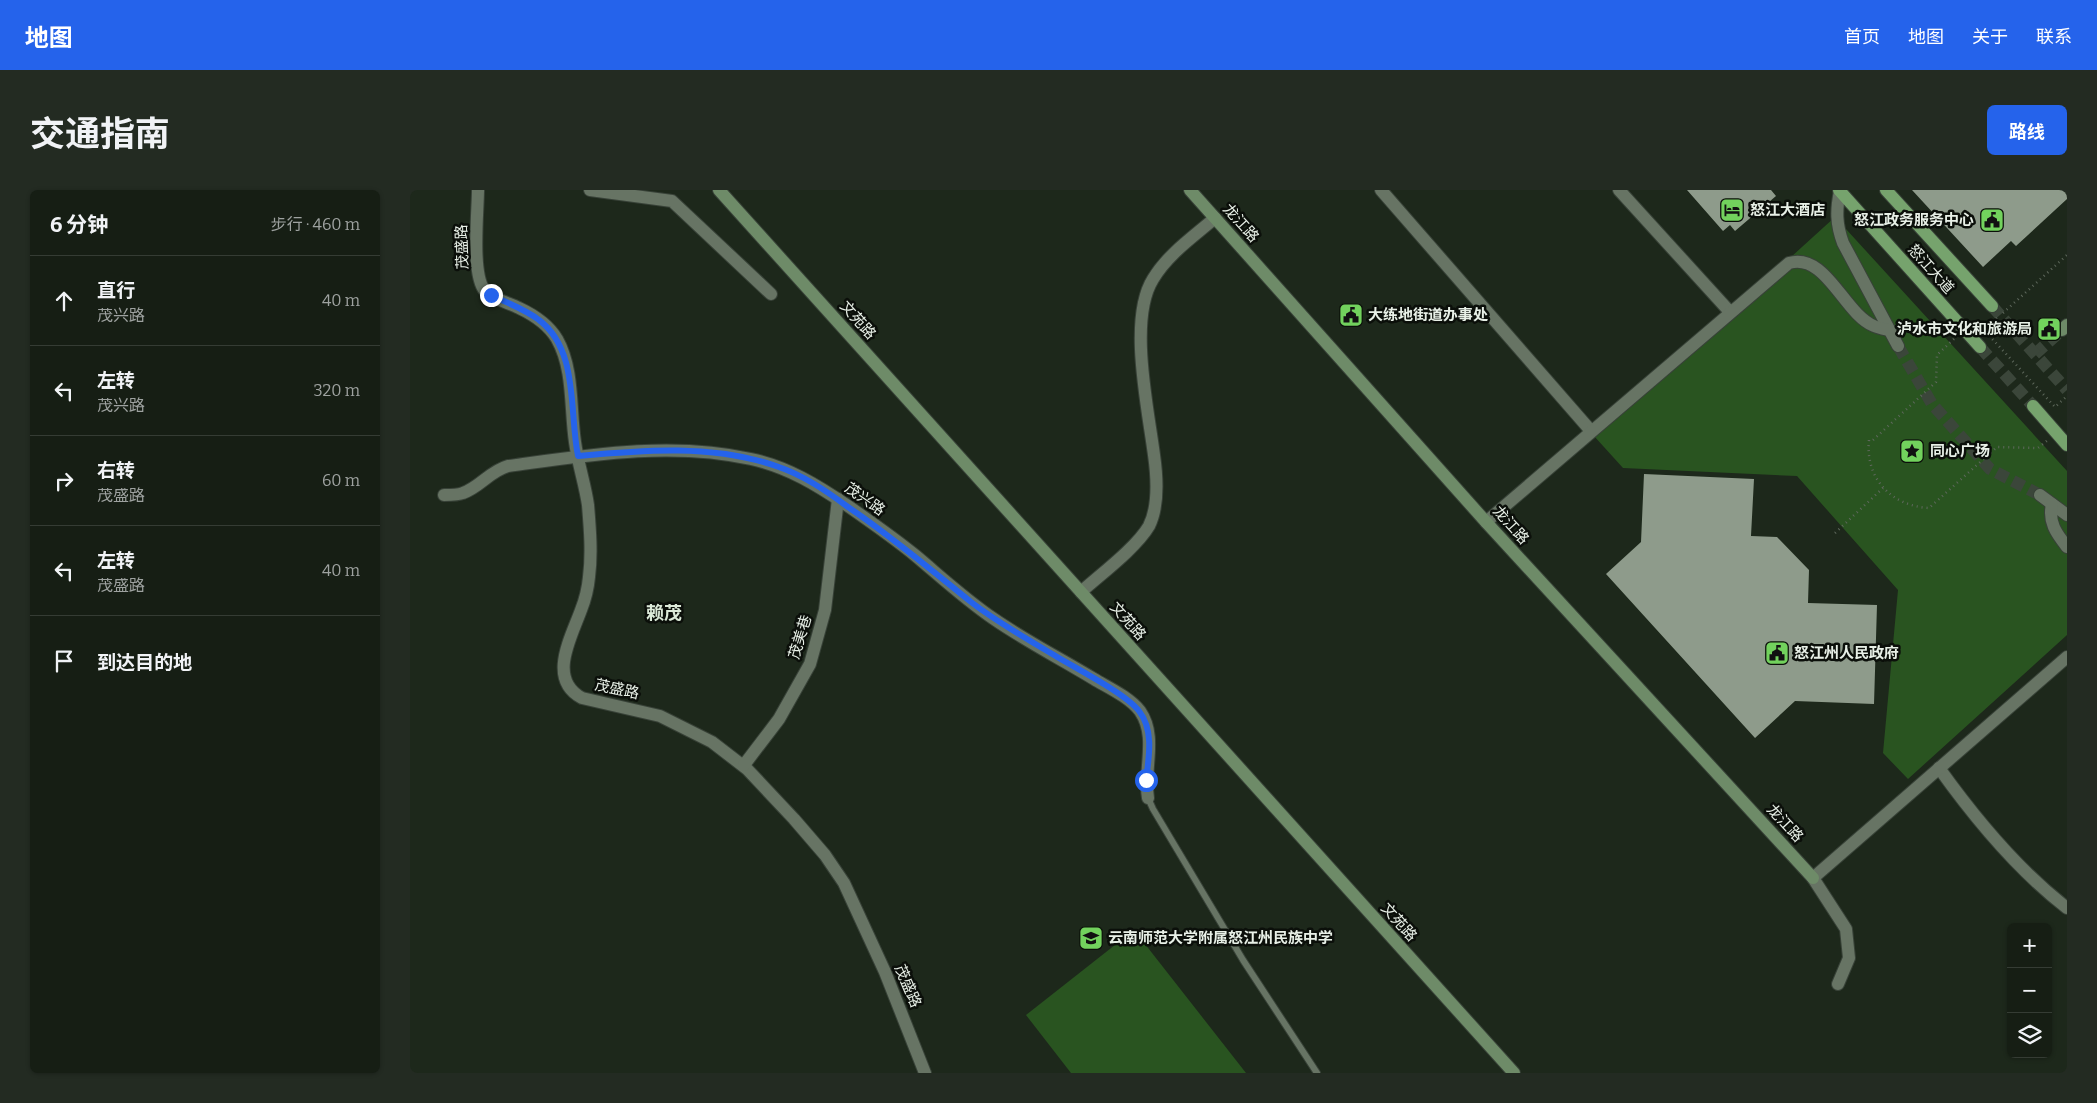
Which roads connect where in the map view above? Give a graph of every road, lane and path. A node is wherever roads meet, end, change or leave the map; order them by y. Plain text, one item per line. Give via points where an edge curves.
1 (478, 190) edge
2 (590, 190) edge
3 (719, 190) edge
4 (1190, 190) edge
5 (1381, 190) edge
6 (1619, 190) edge
7 (1839, 190) edge
8 (1886, 190) edge
9 (1215, 218) junction
10 (2067, 255) edge
11 (771, 294) dead end
12 (2020, 298) dead end
13 (1992, 306) tunnel mouth
14 (1730, 312) junction
15 (1889, 330) junction
16 (1964, 330) junction
17 (1984, 330) dead end
18 (1898, 346) tunnel mouth
19 (1980, 347) tunnel mouth
20 (2067, 396) edge
21 (2033, 406) tunnel mouth
22 (1591, 431) junction
23 (1869, 440) dead end
24 (1873, 440) dead end
25 (2067, 445) edge
26 (2038, 448) dead end
27 (578, 456) junction
28 (1883, 488) junction
29 (444, 495) dead end
30 (2040, 495) tunnel mouth
31 (838, 499) junction
32 (2052, 504) junction
33 (2067, 515) edge
34 (1486, 522) junction
35 (1835, 533) dead end
36 (2067, 546) edge
37 (1081, 592) junction
38 (2067, 657) edge
39 (744, 766) junction
40 (1939, 768) junction
41 (1148, 798) joint
42 (1813, 878) junction
43 (2065, 904) edge
44 (1838, 984) dead end
45 (926, 1073) edge
46 (1317, 1073) edge
47 (1514, 1073) edge

1 - 27 street, 茂盛路 via 477,253 482,285 491,295 539,319 556,336 568,371
2 - 11 street via 672,201
3 - 37 street, 文苑路
4 - 9 street, 龙江路
5 - 22 street
6 - 14 street
7 - 15 street via 1837,226
7 - 16 main road, 怒江大道
8 - 13 main road, 怒江大道
9 - 34 street, 龙江路
9 - 37 street via 1168,258 1152,279 1143,300 1143,371 1156,468 1155,505 1150,524 1140,538
10 - 12 path
14 - 15 street via 1788,263 1798,260 1820,271 1861,317 1873,326
14 - 22 street
15 - 18 street
16 - 19 main road, 怒江大道
16 - 24 path via 1937,355 1936,382
17 - 20 path via 2055,407
21 - 25 main road
22 - 34 street
23 - 28 path via 1869,462
26 - 28 path via 1997,447 1929,508 1905,503
27 - 29 street, 茂兴路 via 501,468 462,494
27 - 31 street, 茂兴路 via 680,451 733,455 795,473
27 - 39 street, 茂盛路 via 589,520 589,577 586,597 564,658 566,683 582,698 643,711 677,724 712,742
28 - 35 path
30 - 32 street
31 - 39 street, 茂美巷 via 825,610 810,664 778,719
31 - 41 street, 茂兴路 via 994,619 1136,707 1148,733
32 - 33 street
32 - 36 street via 2052,522
34 - 42 street, 龙江路
37 - 47 street, 文苑路
38 - 40 street
39 - 45 street, 茂盛路 via 825,855 844,883 886,972
40 - 42 street
40 - 43 street via 1988,830
41 - 46 lane via 1243,960
42 - 44 street via 1846,929 1849,958

